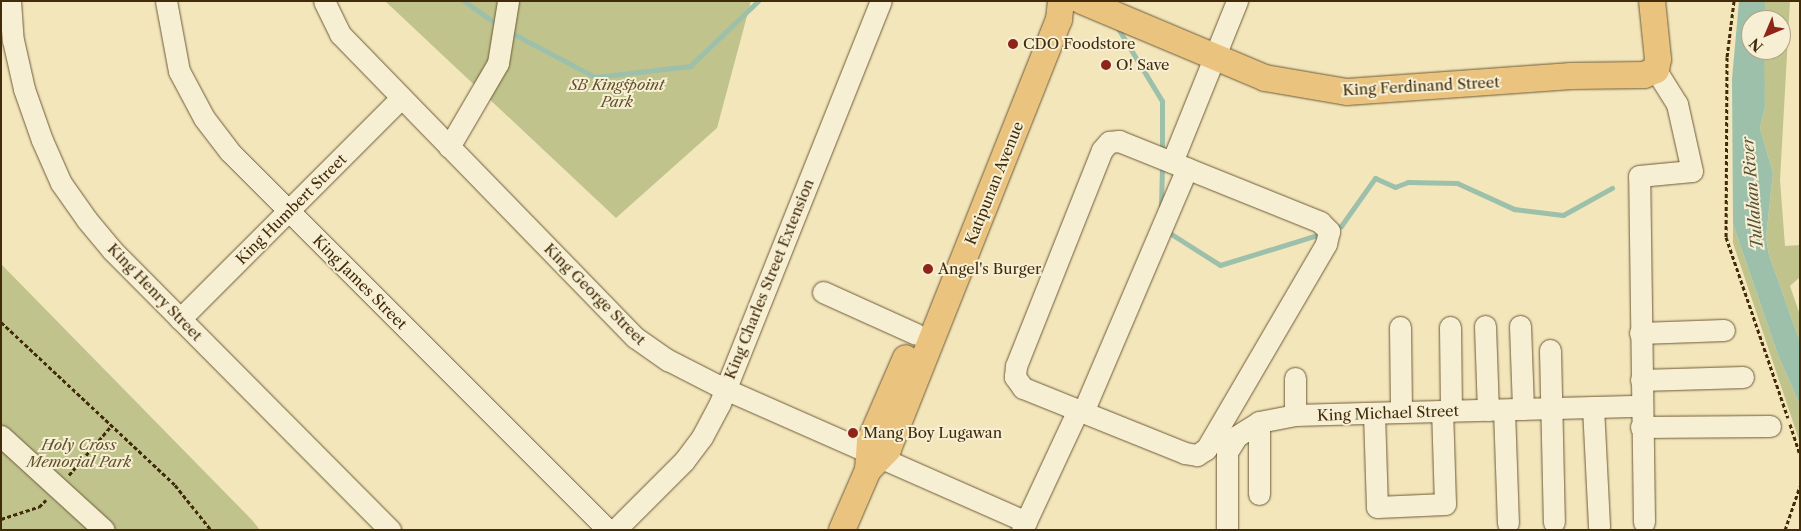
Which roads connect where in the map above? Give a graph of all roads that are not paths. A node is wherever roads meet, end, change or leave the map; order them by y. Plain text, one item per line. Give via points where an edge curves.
1 (10, 1) edge
2 (166, 1) edge
3 (324, 1) edge
4 (508, 1) edge
5 (882, 1) edge
6 (1056, 1) edge
7 (1061, 1) edge
8 (1082, 1) edge
9 (1237, 1) edge
10 (1652, 1) edge
11 (1215, 58) junction
12 (1656, 70) junction
13 (400, 98) junction
14 (449, 147) junction
15 (1178, 162) junction
16 (289, 212) junction
17 (822, 292) dead end
18 (180, 319) junction
19 (1485, 326) dead end
20 (1520, 326) dead end
21 (1400, 327) dead end
22 (1450, 327) dead end
23 (1724, 330) dead end
24 (1640, 333) junction
25 (916, 334) junction
26 (1550, 350) dead end
27 (1743, 377) dead end
28 (1295, 378) dead end
29 (1641, 380) junction
30 (725, 389) junction
31 (1593, 407) junction
32 (1551, 408) junction
33 (1505, 410) junction
34 (1081, 411) junction
35 (1446, 411) junction
36 (1401, 412) junction
37 (1374, 413) junction
38 (1295, 416) junction
39 (1641, 416) junction
40 (1259, 422) junction
41 (1770, 426) dead end
42 (1, 436) edge
43 (873, 459) junction
44 (1259, 494) dead end
45 (1554, 522) dead end
46 (1644, 522) dead end
47 (1508, 523) dead end
48 (1024, 526) edge
49 (1599, 527) dead end
50 (104, 530) edge
51 (390, 530) edge
52 (608, 530) edge
53 (615, 530) edge
54 (842, 530) edge
55 (1228, 530) edge

1 - 18 street, King Henry Street via 13,40 24,88 61,183 112,250
2 - 16 street, King James Street via 180,71 204,118 230,152
3 - 13 street, King George Street via 340,34
4 - 14 street via 498,63
5 - 30 street, King Charles Street Extension
6 - 25 main road, Katipunan Avenue via 1046,14
7 - 43 main road, Katipunan Avenue via 1059,20 888,449
8 - 11 main road, King Ferdinand Street
9 - 11 street
10 - 12 main road via 1658,59
11 - 12 main road, King Ferdinand Street via 1265,78 1347,92 1571,76 1644,75
11 - 15 street
12 - 24 street via 1677,104 1692,171 1639,176
13 - 14 street, King George Street
13 - 16 street, King Humbert Street
14 - 30 street, King George Street via 636,338 668,360
15 - 34 street
15 - 34 street via 1119,142 1105,145 1016,366 1015,377 1023,388
15 - 34 street via 1320,222 1328,231 1326,244 1202,452 1185,453
16 - 18 street, King Humbert Street
16 - 52 street, King James Street
17 - 25 street
18 - 51 street, King Henry Street
19 - 33 street
20 - 33 street
21 - 36 street
22 - 35 street
23 - 24 street
24 - 29 street
25 - 43 main road, Katipunan Avenue via 870,441
26 - 32 street
27 - 29 street
28 - 38 street
29 - 39 street
30 - 43 street, King George Street
30 - 53 street, King Charles Street Extension via 702,437 684,461
31 - 32 street, King Michael Street
31 - 39 street, King Michael Street
31 - 49 street
32 - 33 street, King Michael Street
32 - 45 street
33 - 35 street, King Michael Street
33 - 47 street
34 - 48 street
35 - 36 street, King Michael Street
35 - 37 street via 1445,504 1377,507
36 - 37 street, King Michael Street
37 - 38 street, King Michael Street
38 - 40 street, King Michael Street
39 - 41 street, King Michael Street
39 - 46 street
40 - 44 street
40 - 55 street, King Michael Street via 1249,425 1237,436 1227,452
42 - 50 street
43 - 48 street, King George Street
43 - 54 main road, Katipunan Avenue

